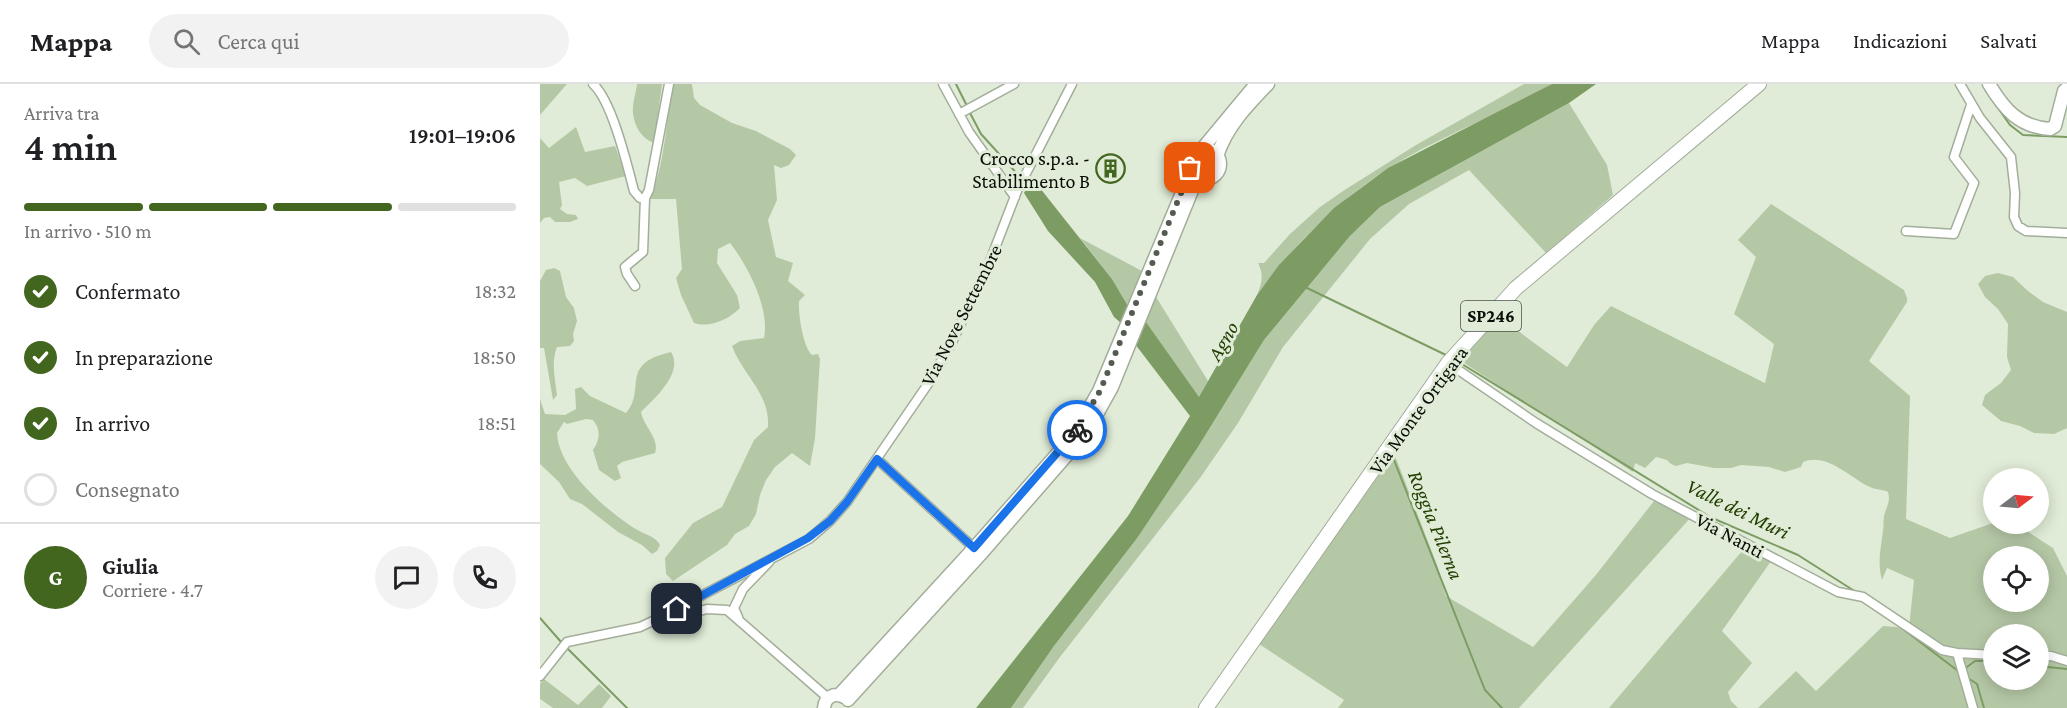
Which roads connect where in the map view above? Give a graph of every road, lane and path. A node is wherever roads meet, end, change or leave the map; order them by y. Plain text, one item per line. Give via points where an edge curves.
1 (593, 84) edge
2 (669, 84) edge
3 (943, 84) edge
4 (1014, 84) edge
5 (1072, 84) edge
6 (1256, 84) edge
7 (1268, 84) edge
8 (1759, 84) edge
9 (1960, 84) edge
10 (1989, 84) edge
11 (2067, 88) edge
12 (1971, 105) junction
13 (959, 114) junction
14 (1202, 149) junction
15 (1217, 156) junction
16 (1190, 168) junction
17 (1202, 179) junction
18 (1016, 194) junction
19 (645, 198) junction
20 (1906, 231) dead end
21 (2067, 233) edge
22 (635, 286) dead end
23 (1133, 321) junction
24 (1448, 363) junction
25 (877, 459) junction
26 (974, 548) junction
27 (776, 555) junction
28 (740, 620) junction
29 (640, 627) junction
30 (1957, 653) junction
31 (1983, 654) edge
32 (2049, 656) edge
33 (2067, 661) edge
34 (540, 676) edge
35 (838, 702) edge
36 (1206, 708) edge
37 (1973, 708) edge

1 - 19 street via 609,109 634,191
2 - 19 street via 650,190
3 - 13 street
4 - 13 street
5 - 18 street, Via Nove Settembre
6 - 14 main road
7 - 15 main road via 1238,116 1222,140
8 - 24 main road, Via Monte Ortigara / SP246 via 1516,288
9 - 12 street
10 - 11 main road via 2027,126 2050,129 2055,126
12 - 20 street via 1954,157 1974,183 1954,234
12 - 21 street via 2011,157 2014,217 2018,226 2026,231
13 - 18 street via 1001,180
14 - 15 main road
14 - 16 main road via 1193,153
15 - 17 main road via 1218,171 1211,178
16 - 17 main road
16 - 23 main road
17 - 23 main road via 1193,188
18 - 25 street, Via Nove Settembre via 953,340
19 - 22 street via 643,252 625,267
23 - 26 main road via 1122,336 1100,391 1073,436
23 - 35 main road via 1127,351 1100,413 1073,451
24 - 30 street, Via Nanti via 1652,494 1838,592 1863,597 1942,650
24 - 36 main road, Via Monte Ortigara / SP246
25 - 26 street
25 - 27 street, Via Nove Settembre via 830,521
26 - 35 main road
27 - 28 street via 743,589 734,608
27 - 29 street, Via Nove Settembre
28 - 29 street via 727,610 707,609
28 - 35 street
29 - 34 street, Via Nove Settembre via 567,642
30 - 31 street, Via Nanti
30 - 37 street
32 - 33 street

